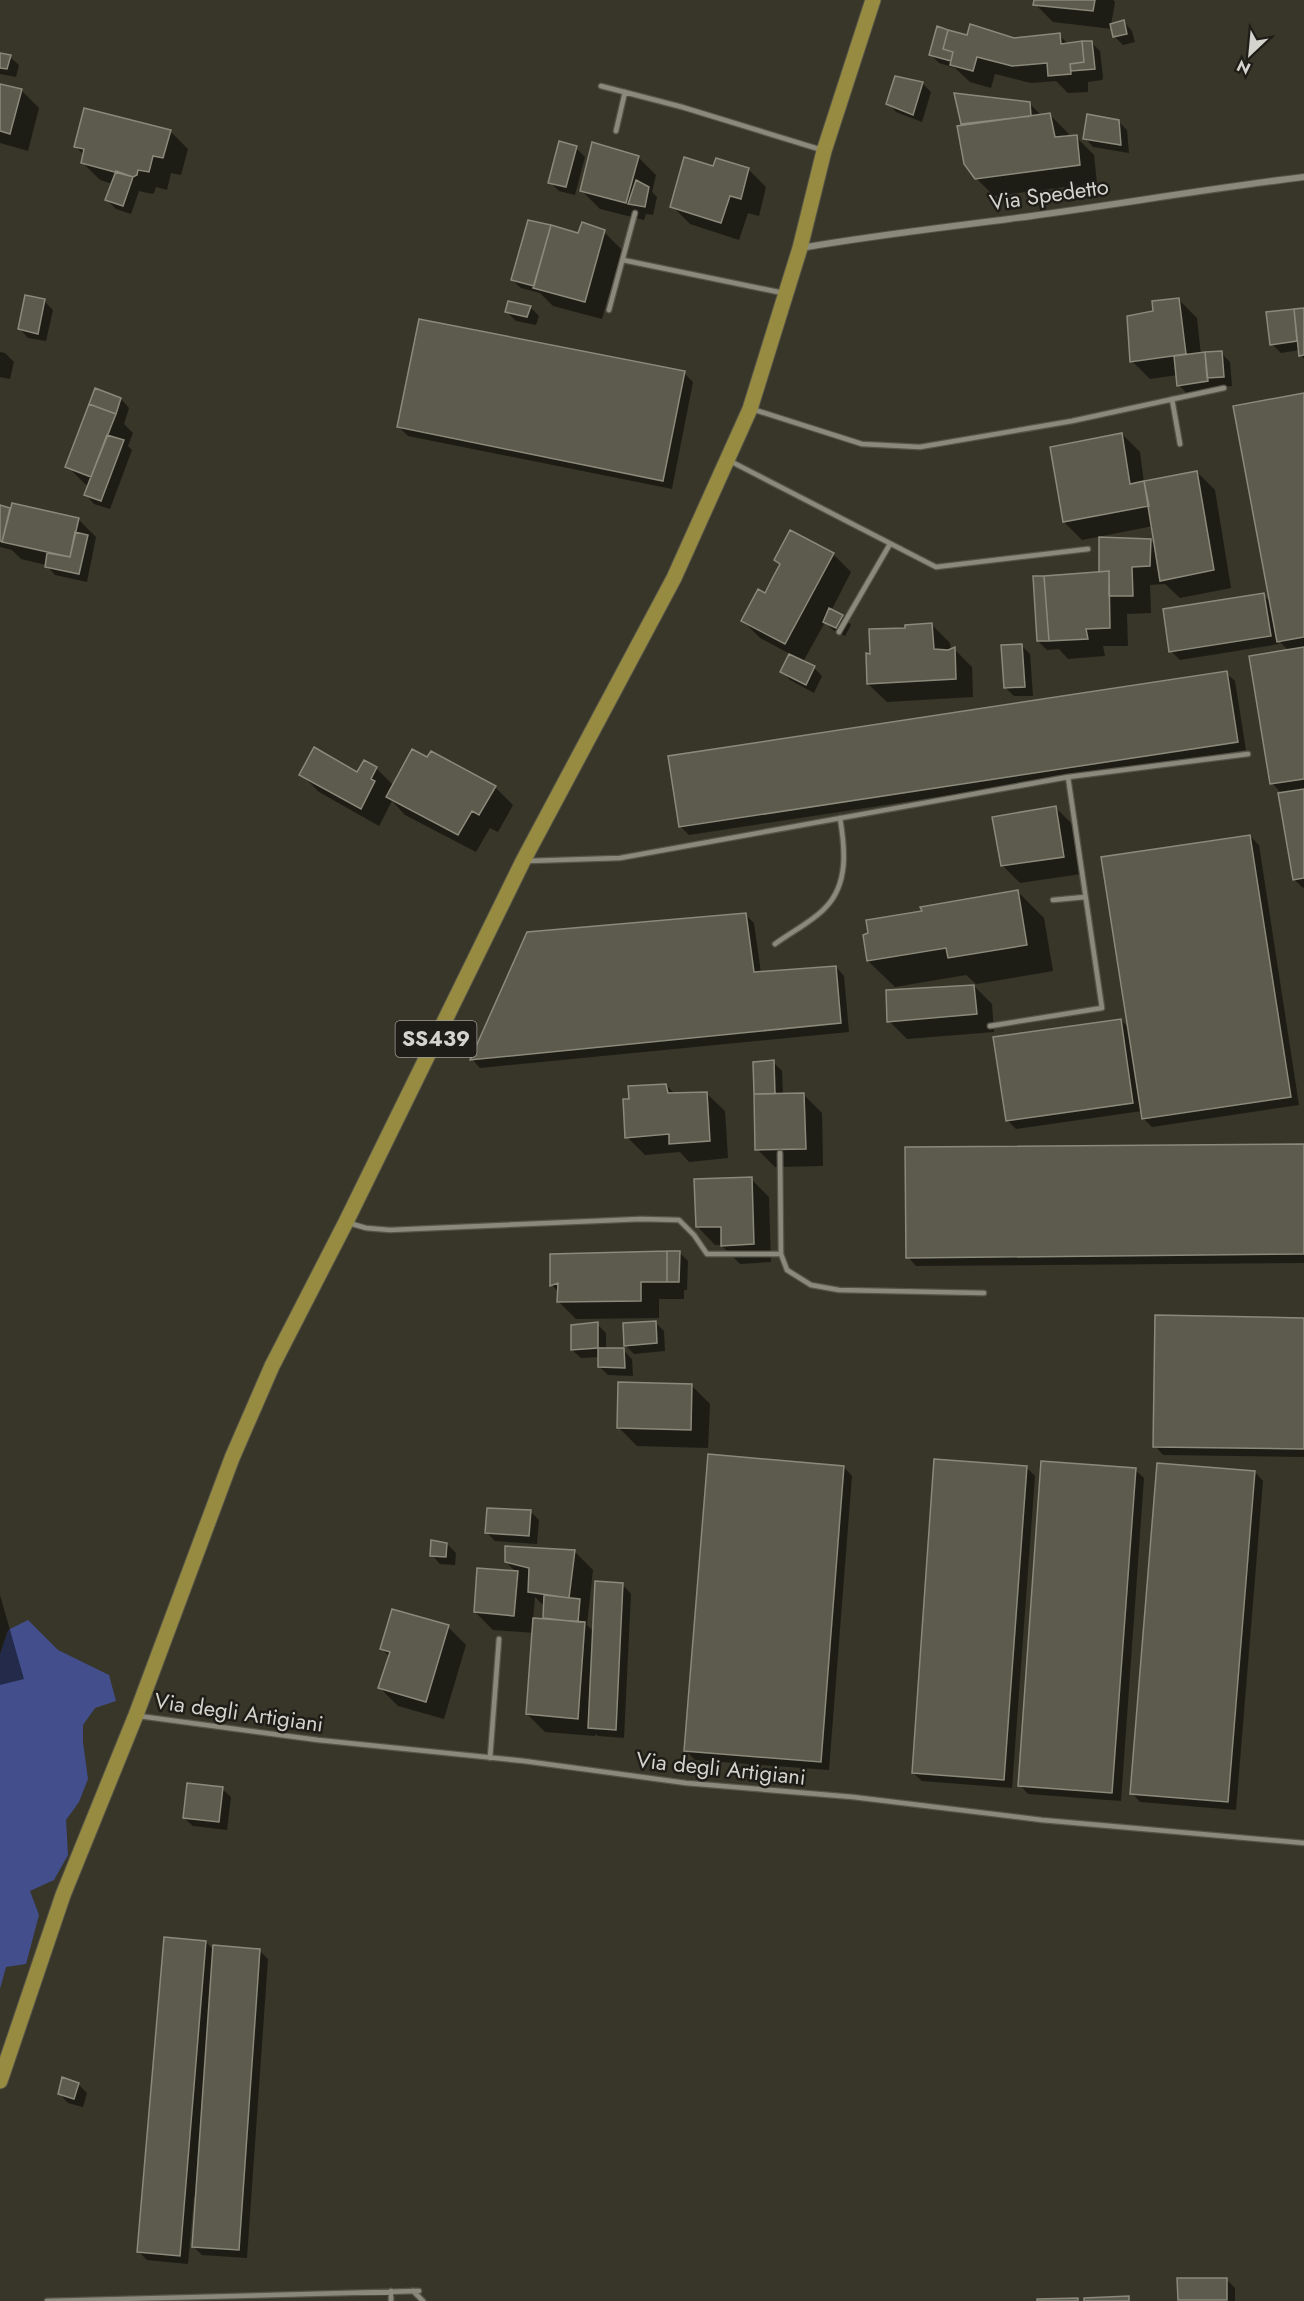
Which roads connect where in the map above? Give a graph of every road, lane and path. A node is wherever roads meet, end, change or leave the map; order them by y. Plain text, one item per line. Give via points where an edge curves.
1 (873, 0) edge
2 (601, 86) dead end
3 (625, 92) junction
4 (616, 131) dead end
5 (824, 151) junction
6 (1304, 177) edge
7 (635, 213) dead end
8 (800, 248) junction
9 (623, 260) junction
10 (785, 294) junction
11 (609, 310) dead end
12 (1224, 388) dead end
13 (1172, 399) junction
14 (750, 409) junction
15 (1180, 444) dead end
16 (727, 460) junction
17 (890, 544) junction
18 (1088, 549) dead end
19 (839, 632) dead end
20 (1248, 754) dead end
21 (1068, 777) junction
22 (840, 818) junction
23 (523, 861) junction
24 (1085, 897) junction
25 (1053, 900) dead end
26 (775, 944) dead end
27 (990, 1026) dead end
28 (780, 1153) dead end
29 (346, 1222) junction
30 (781, 1254) junction
31 (984, 1293) dead end
32 (499, 1639) dead end
33 (136, 1715) junction
34 (490, 1758) junction
35 (1304, 1843) edge
36 (0, 2081) edge
37 (391, 2291) junction
38 (413, 2291) junction
39 (419, 2291) dead end
40 (216, 2299) edge
41 (148, 2300) edge
42 (47, 2301) edge
43 (391, 2301) edge
44 (413, 2301) edge
45 (423, 2301) edge

1 - 5 main road, SS439
2 - 3 lane
3 - 4 lane
3 - 5 lane
5 - 8 main road, SS439
6 - 8 street, Via Spedetto
7 - 9 lane
8 - 10 main road, SS439
9 - 10 lane
9 - 11 lane
10 - 14 main road, SS439
12 - 13 lane
13 - 14 lane via 920,447 862,444
13 - 15 lane
14 - 16 main road, SS439
16 - 17 lane
16 - 23 main road, SS439 via 675,578
17 - 18 lane via 936,567
17 - 19 lane
20 - 21 lane
21 - 22 lane
21 - 24 lane
22 - 23 lane via 620,858
22 - 26 lane via 845,850 841,882 826,908
23 - 29 main road, SS439
24 - 25 lane
24 - 27 lane via 1102,1008
28 - 30 lane
29 - 30 lane via 390,1230 679,1220 707,1254
29 - 33 main road, SS439 via 272,1366 232,1458
30 - 31 lane via 787,1270 812,1285 839,1290
32 - 34 lane
33 - 34 lane, Via degli Artigiani
33 - 36 main road, SS439 via 63,1895
34 - 35 lane, Via degli Artigiani via 686,1783
37 - 38 lane
37 - 40 lane
37 - 43 lane
38 - 39 lane
38 - 44 lane
38 - 45 lane
40 - 41 lane
41 - 42 lane

